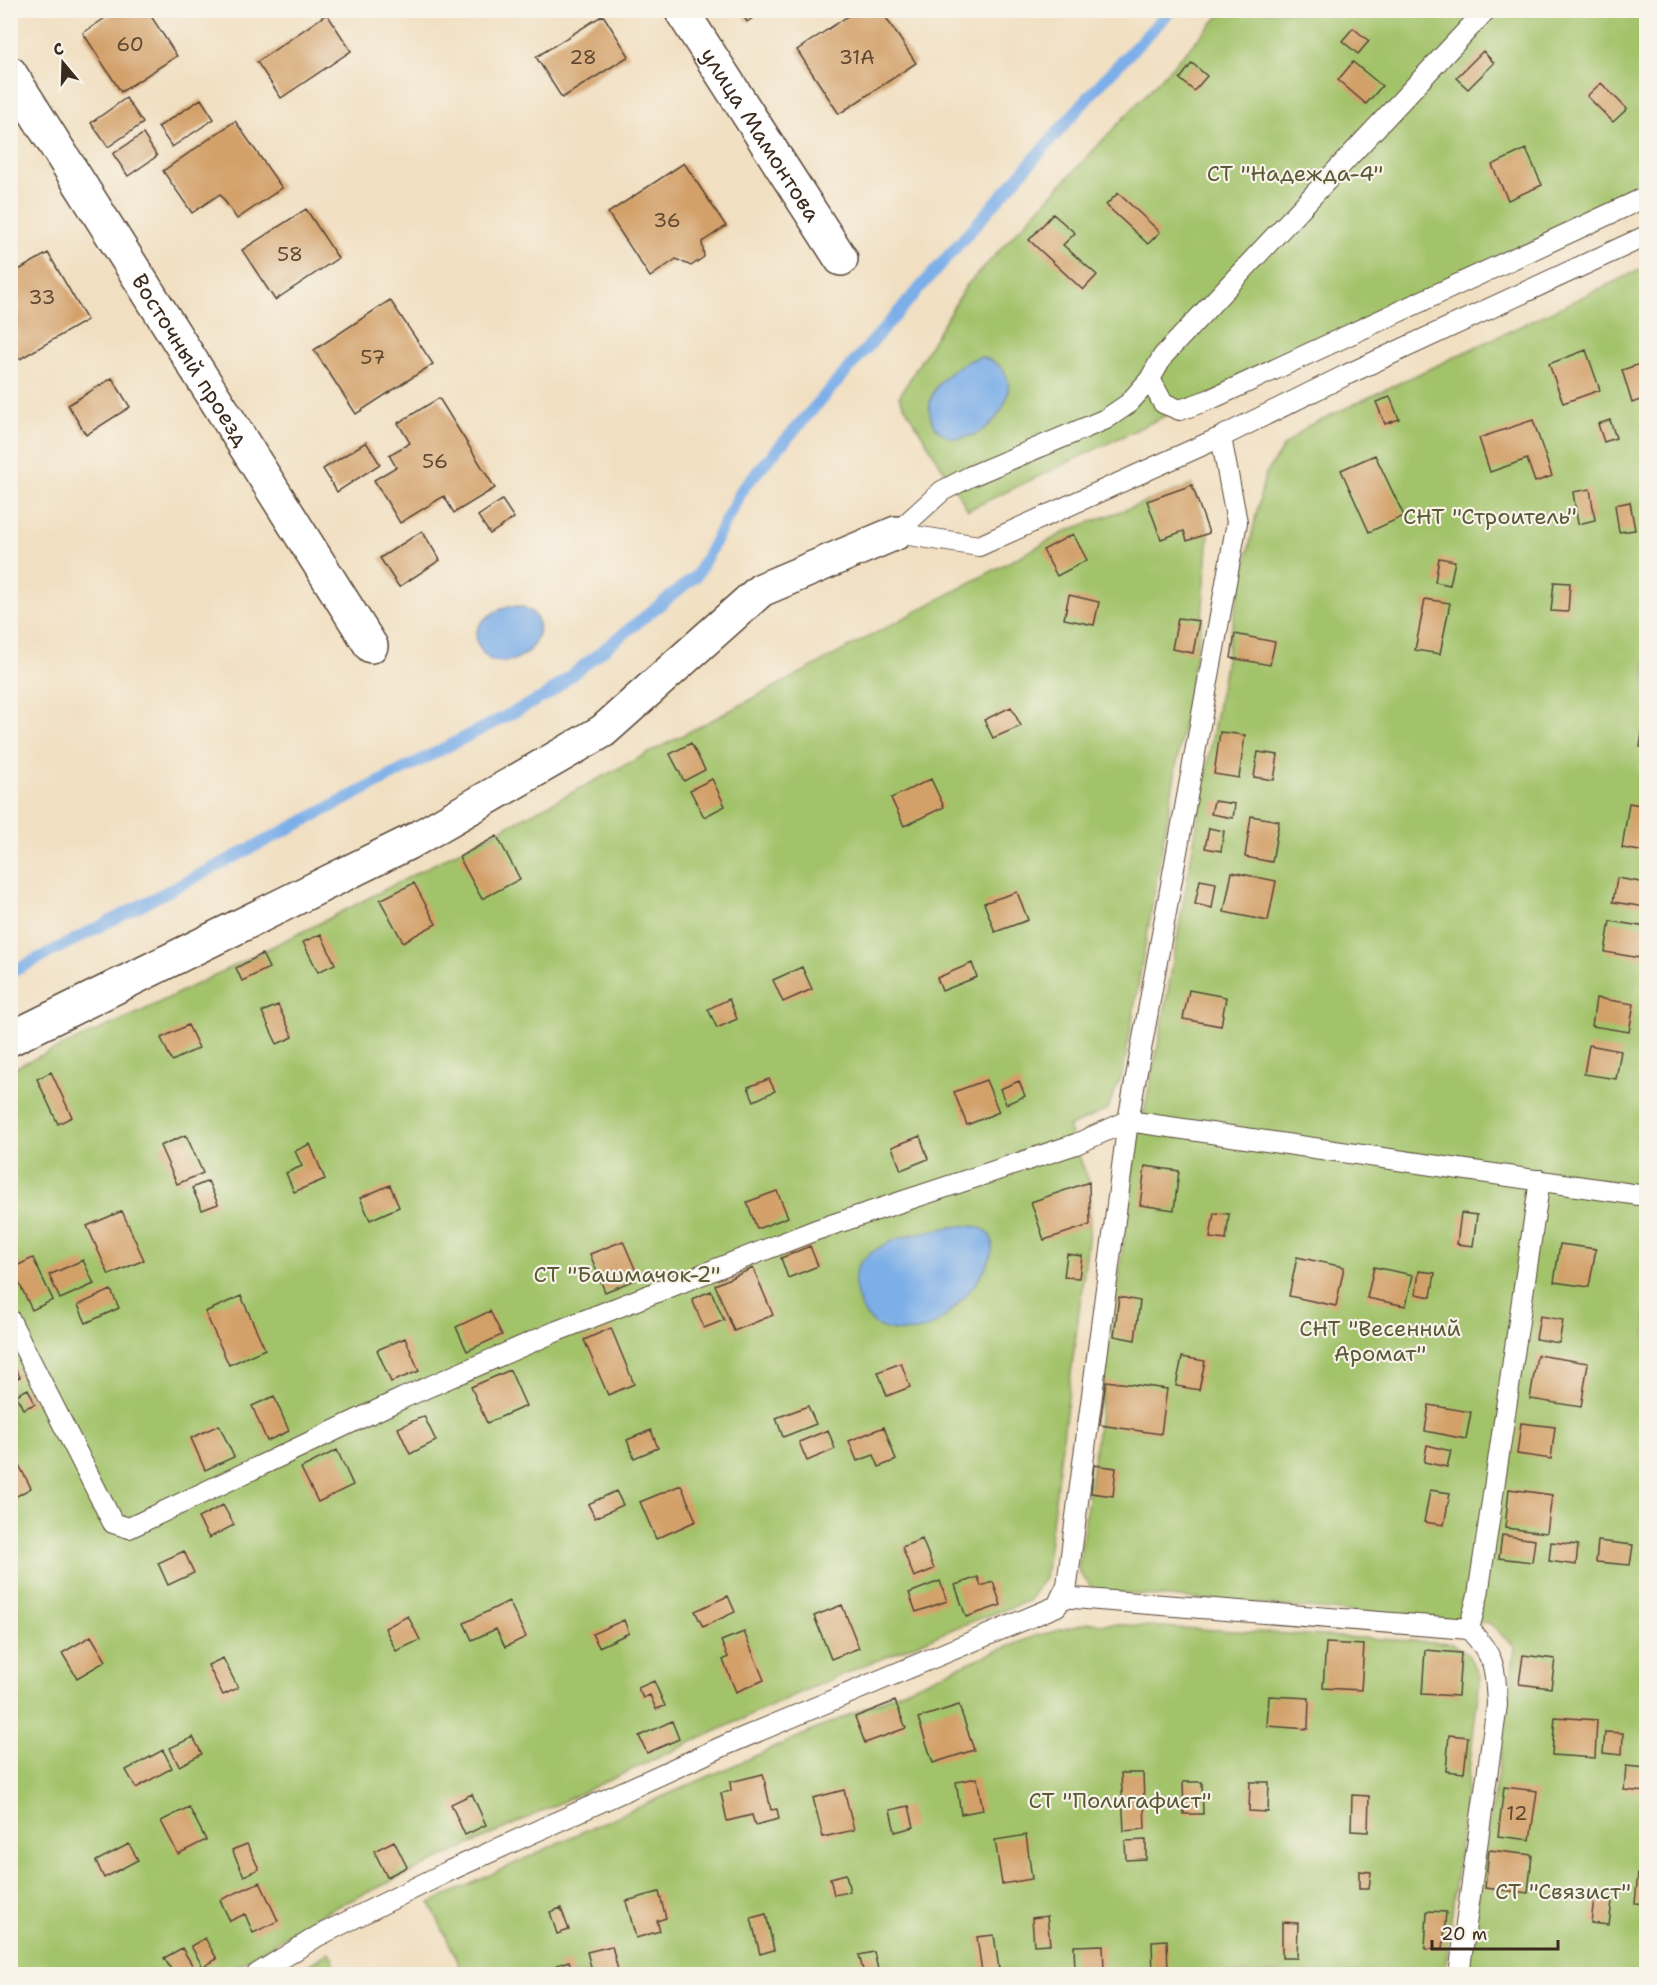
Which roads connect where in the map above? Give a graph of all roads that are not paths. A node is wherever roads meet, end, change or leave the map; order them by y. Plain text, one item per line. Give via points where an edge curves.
1 (681, 10) edge
2 (1486, 10) edge
3 (10, 73) edge
4 (1647, 197) edge
5 (1647, 236) edge
6 (842, 259) dead end
7 (1150, 380) junction
8 (1221, 437) junction
9 (896, 532) junction
10 (371, 646) dead end
11 (10, 1039) edge
12 (1128, 1121) junction
13 (1540, 1180) junction
14 (1647, 1196) edge
15 (10, 1320) edge
16 (1061, 1597) junction
17 (1469, 1629) junction
18 (257, 1974) edge
19 (1459, 1974) edge

1 - 6 street, улица Мамонтова
2 - 7 lane via 1163,356
3 - 10 street, Восточный проезд
4 - 7 lane via 1211,399 1180,410 1163,403
5 - 8 lane
7 - 9 lane via 1128,404 1106,418 942,491
8 - 9 lane via 979,546
8 - 12 lane via 1237,522
9 - 11 street via 761,590 603,731 427,833
12 - 13 lane
12 - 15 lane via 1076,1144 816,1230 557,1331 402,1398 129,1528 113,1523
12 - 16 lane via 1067,1585
13 - 14 lane
13 - 17 lane via 1478,1595
16 - 17 lane
16 - 18 lane via 1057,1605 1029,1618 728,1744 451,1870 318,1936
17 - 19 lane via 1492,1660 1497,1705

